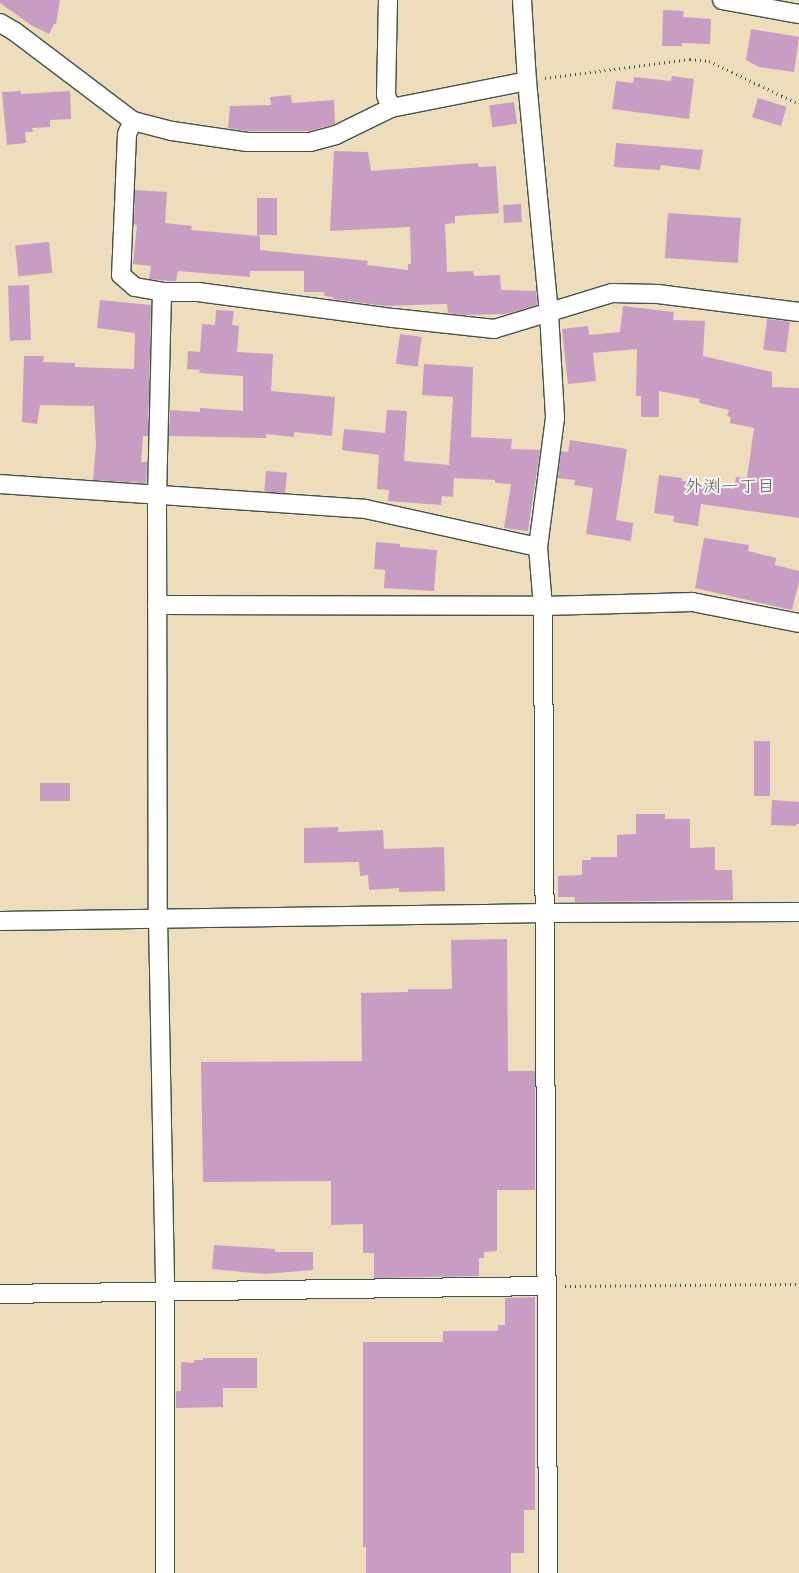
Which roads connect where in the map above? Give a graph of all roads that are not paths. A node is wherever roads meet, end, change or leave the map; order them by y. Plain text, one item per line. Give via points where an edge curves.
1 (388, 0) edge
2 (522, 0) edge
3 (722, 0) edge
4 (799, 14) edge
5 (0, 23) edge
6 (527, 81) junction
7 (391, 108) junction
8 (133, 120) junction
9 (162, 292) junction
10 (799, 312) edge
11 (549, 313) junction
12 (0, 484) edge
13 (157, 494) junction
14 (538, 547) junction
15 (157, 605) junction
16 (543, 606) junction
17 (799, 623) edge
18 (799, 912) edge
19 (543, 913) junction
20 (158, 917) junction
21 (0, 920) edge
22 (546, 1286) junction
23 (165, 1292) junction
24 (0, 1294) edge
25 (165, 1573) edge
26 (548, 1573) edge

1 - 7 street via 386,95
2 - 6 street
3 - 4 street
5 - 8 street
6 - 7 street
6 - 11 street
7 - 8 street via 336,135 310,142 247,142 172,131
8 - 9 street via 127,134 121,275 135,287
9 - 11 street via 198,292 494,329
9 - 13 street
10 - 11 street via 658,294 612,293
11 - 14 street via 555,418
12 - 13 street
13 - 14 street via 365,509
13 - 15 street
14 - 16 street
15 - 16 street
15 - 20 street
16 - 17 street via 692,602
16 - 19 street
18 - 19 street
19 - 20 street
19 - 22 street
20 - 21 street
20 - 23 street
22 - 23 street
22 - 26 street
23 - 24 street
23 - 25 street

